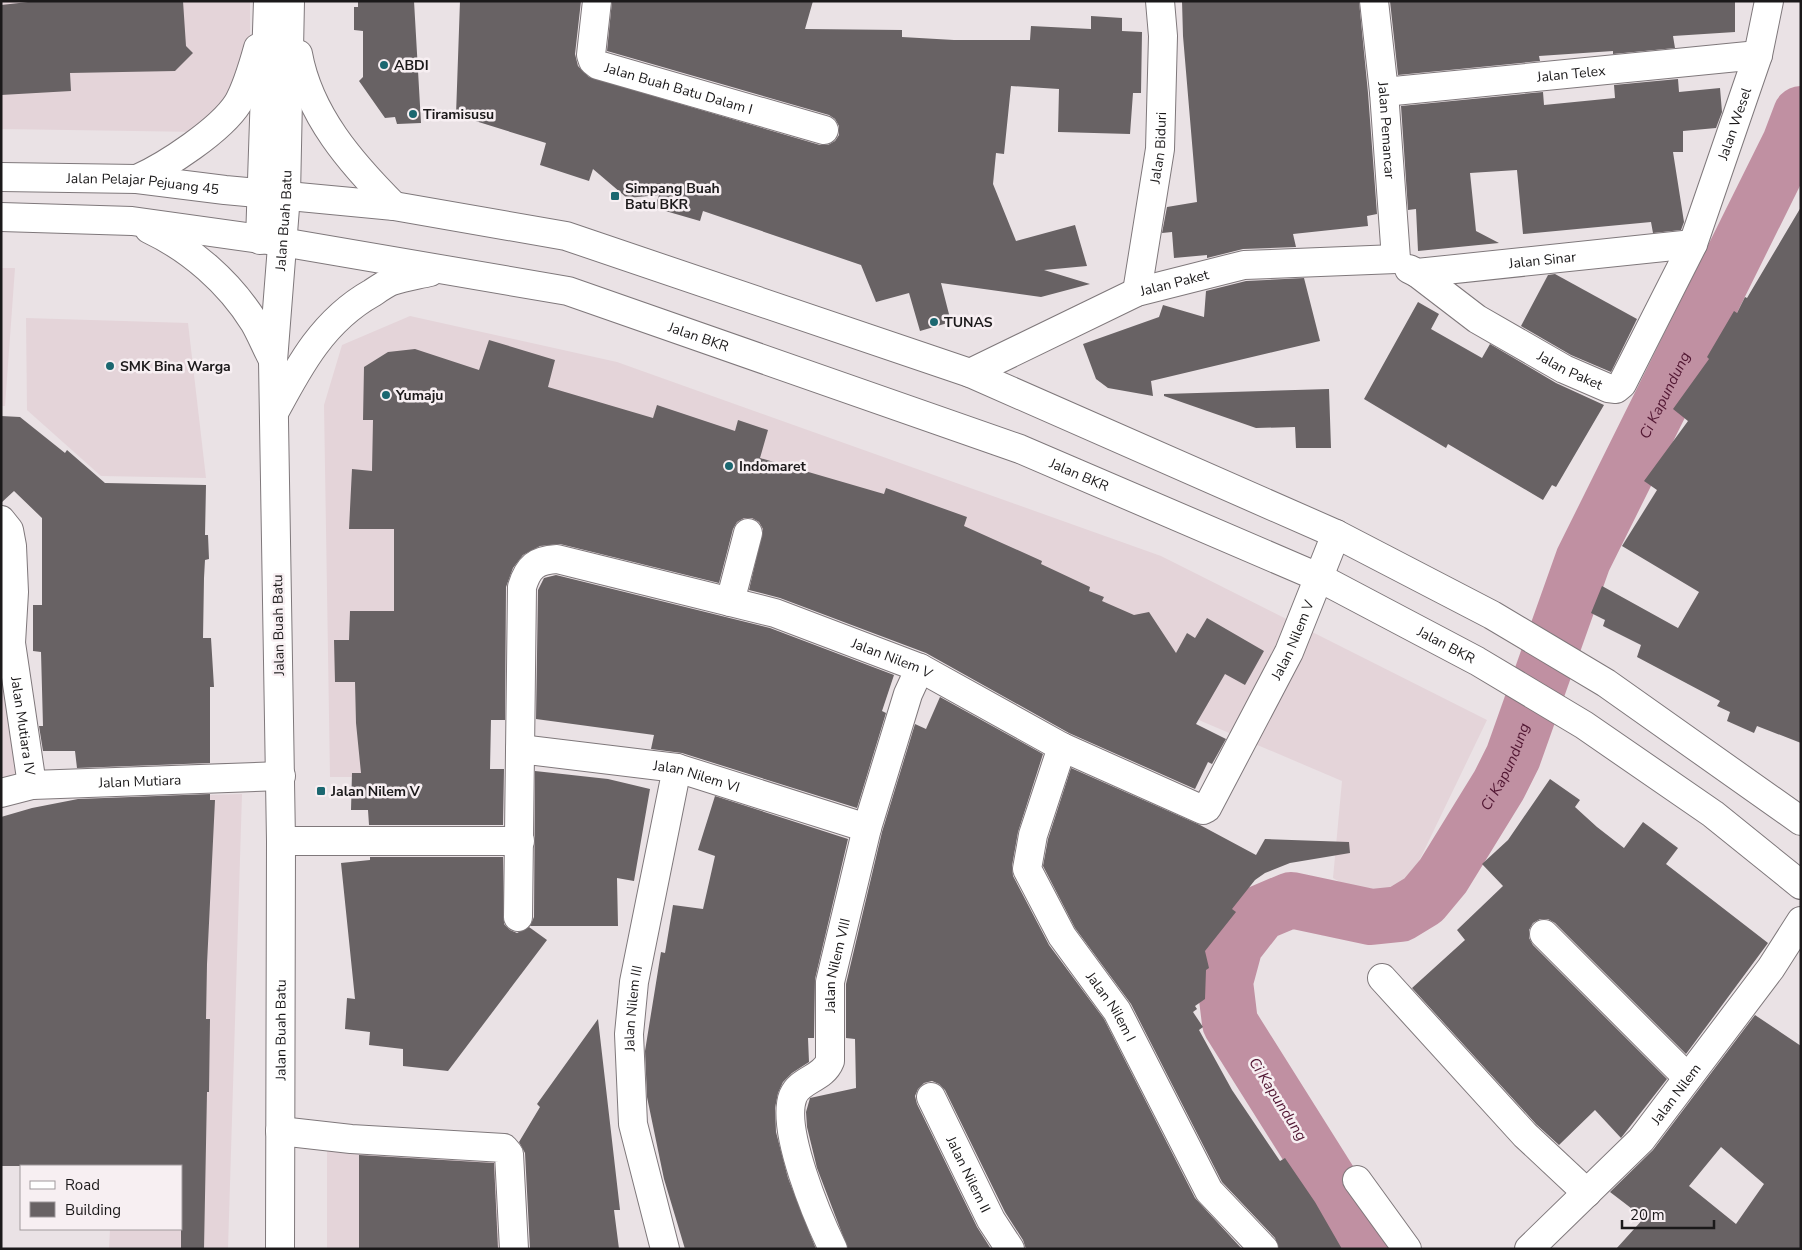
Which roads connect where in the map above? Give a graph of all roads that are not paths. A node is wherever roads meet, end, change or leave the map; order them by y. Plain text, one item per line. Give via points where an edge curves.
1 (597, 1) edge
2 (1160, 1) edge
3 (1374, 1) edge
4 (1769, 1) edge
5 (279, 5) edge
6 (1758, 56) junction
7 (1384, 92) junction
8 (824, 130) dead end
9 (1, 177) edge
10 (137, 179) junction
11 (273, 194) junction
12 (394, 206) junction
13 (1, 217) edge
14 (132, 221) junction
15 (271, 241) junction
16 (1693, 244) junction
17 (1406, 266) junction
18 (441, 270) junction
19 (1137, 292) junction
20 (273, 361) junction
21 (970, 373) junction
22 (275, 411) junction
23 (1, 520) edge
24 (748, 533) dead end
25 (1336, 534) junction
26 (1318, 577) junction
27 (730, 602) junction
28 (920, 668) junction
29 (1062, 747) junction
30 (520, 749) junction
31 (677, 768) junction
32 (281, 776) junction
33 (32, 785) junction
34 (1, 793) edge
35 (1801, 821) edge
36 (868, 828) junction
37 (281, 841) junction
38 (520, 841) junction
39 (1801, 885) edge
40 (518, 918) dead end
41 (1801, 921) edge
42 (1544, 934) dead end
43 (1382, 978) dead end
44 (1687, 1077) junction
45 (931, 1097) dead end
46 (280, 1131) junction
47 (1357, 1180) dead end
48 (1587, 1193) junction
49 (280, 1249) edge
50 (514, 1249) edge
51 (665, 1249) edge
52 (833, 1249) edge
53 (1010, 1249) edge
54 (1264, 1249) edge
55 (1407, 1249) edge
56 (1529, 1249) edge

1 - 8 street, Jalan Buah Batu Dalam I via 591,55 598,64
2 - 19 street, Jalan Biduri via 1163,36 1160,149
3 - 7 street, Jalan Pemancar
4 - 6 street, Jalan Wesel
5 - 10 street via 238,103 183,153
5 - 11 street, Jalan Buah Batu
5 - 12 street via 302,79 320,114 344,154
6 - 7 street, Jalan Telex
6 - 16 street, Jalan Wesel
7 - 17 street, Jalan Pemancar
9 - 10 street, Jalan Pelajar Pejuang 45
10 - 11 street, Jalan Pelajar Pejuang 45
11 - 12 street
11 - 15 street, Jalan Buah Batu
12 - 21 street via 566,236
13 - 14 street
14 - 15 street
14 - 20 street via 164,236 198,259 228,287 254,322
15 - 18 street, Jalan BKR
15 - 20 street, Jalan Buah Batu
16 - 17 street, Jalan Sinar
16 - 17 street, Jalan Paket via 1622,384 1612,389 1564,370 1477,319
17 - 19 street, Jalan Paket via 1244,265
18 - 22 street via 391,282 358,301 323,332 310,349
18 - 26 street, Jalan BKR via 568,291 1010,446
19 - 21 street, Jalan Paket
20 - 22 street, Jalan Buah Batu
21 - 25 street
22 - 32 street, Jalan Buah Batu
23 - 33 street, Jalan Mutiara IV via 9,530 12,546 11,643
24 - 27 street
25 - 26 street, Jalan Nilem V
25 - 35 street via 1492,615 1606,682
26 - 29 street, Jalan Nilem V via 1289,652 1205,809
26 - 39 street, Jalan BKR via 1477,661 1584,725 1712,814
27 - 28 street, Jalan Nilem V via 775,613
27 - 30 street, Jalan Nilem V via 557,559 537,562 525,576 522,587
28 - 29 street, Jalan Nilem V
28 - 36 street, Jalan Nilem VIII via 908,694
29 - 54 street, Jalan Nilem I via 1033,835 1027,869 1062,936 1117,1011 1209,1191
30 - 31 street, Jalan Nilem VI
30 - 38 street, Jalan Nilem V
31 - 36 street, Jalan Nilem VI
31 - 51 street, Jalan Nilem III via 634,982 629,1034 633,1124
32 - 33 street, Jalan Mutiara
32 - 37 street, Jalan Buah Batu
33 - 34 street, Jalan Mutiara
36 - 52 street, Jalan Nilem VIII via 830,982 830,1061 821,1074 797,1090 790,1110 796,1153 817,1216
37 - 38 street
37 - 46 street, Jalan Buah Batu
38 - 40 street, Jalan Nilem V
41 - 44 street, Jalan Nilem via 1771,968
42 - 44 street
43 - 48 street via 1525,1135
44 - 48 street, Jalan Nilem via 1641,1140
45 - 53 street, Jalan Nilem II via 991,1220
46 - 49 street, Jalan Buah Batu
46 - 50 street via 351,1139 504,1148 509,1154
47 - 55 street
48 - 56 street, Jalan Nilem

